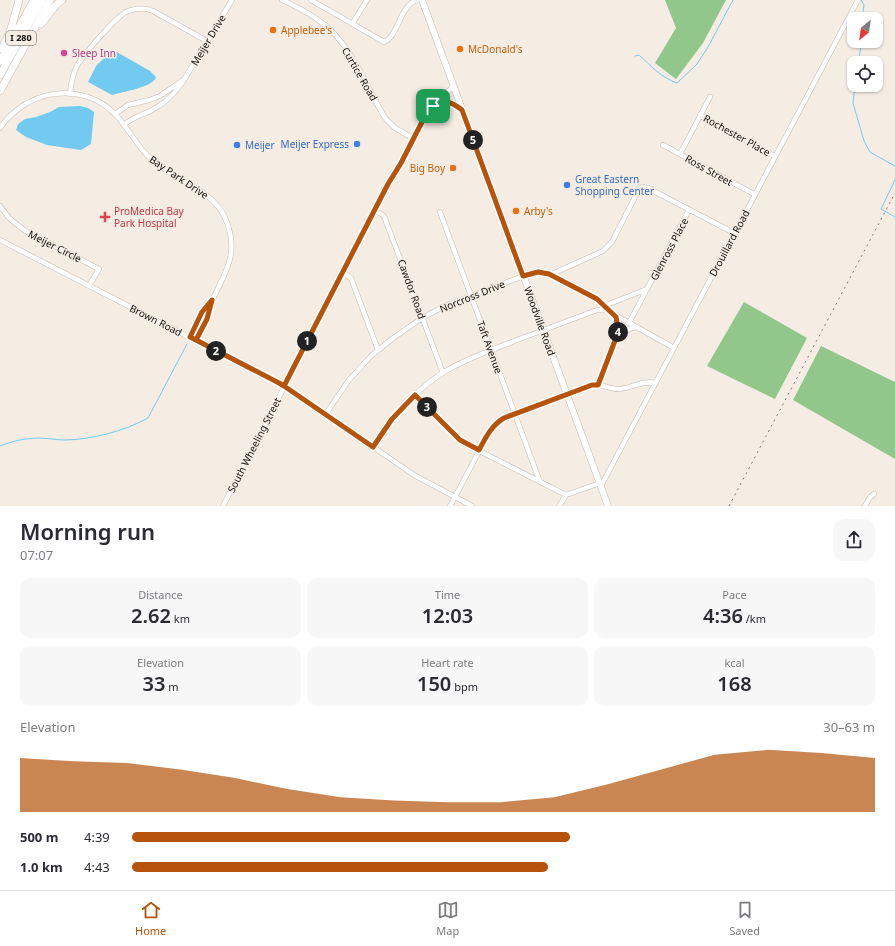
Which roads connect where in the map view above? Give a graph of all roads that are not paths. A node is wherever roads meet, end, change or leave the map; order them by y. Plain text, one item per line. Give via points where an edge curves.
1 (19, 0) edge
2 (34, 0) edge
3 (42, 0) edge
4 (50, 0) edge
5 (62, 0) edge
6 (232, 0) edge
7 (282, 0) edge
8 (310, 0) edge
9 (367, 0) edge
10 (417, 0) edge
11 (422, 0) edge
12 (858, 0) edge
13 (319, 2) edge
14 (352, 24) junction
15 (29, 38) junction
16 (207, 42) junction
17 (0, 52) edge
18 (0, 61) edge
19 (0, 75) edge
20 (185, 79) junction
21 (453, 87) junction
22 (0, 91) edge
23 (70, 93) junction
24 (710, 97) dead end
25 (435, 104) junction
26 (462, 110) junction
27 (115, 114) junction
28 (700, 115) junction
29 (124, 125) junction
30 (0, 128) edge
31 (414, 138) junction
32 (663, 145) dead end
33 (680, 154) junction
34 (774, 156) junction
35 (754, 194) junction
36 (0, 206) edge
37 (375, 210) junction
38 (690, 210) junction
39 (440, 212) dead end
40 (734, 233) junction
41 (0, 240) edge
42 (343, 273) junction
43 (549, 274) junction
44 (523, 276) junction
45 (89, 286) junction
46 (647, 289) junction
47 (471, 295) junction
48 (212, 300) junction
49 (606, 308) junction
50 (614, 315) junction
51 (422, 318) junction
52 (629, 323) junction
53 (636, 327) junction
54 (543, 330) junction
55 (190, 337) junction
56 (616, 338) junction
57 (196, 340) junction
58 (674, 348) junction
59 (378, 350) junction
60 (491, 350) junction
61 (443, 373) junction
62 (655, 383) junction
63 (598, 385) junction
64 (284, 386) junction
65 (567, 394) junction
66 (415, 395) junction
67 (515, 413) junction
68 (325, 415) junction
69 (373, 447) junction
70 (479, 450) junction
71 (540, 482) junction
72 (600, 485) junction
73 (874, 494) dead end
74 (566, 495) junction
75 (455, 497) junction
76 (223, 506) edge
77 (450, 506) edge
78 (472, 506) edge
79 (559, 506) edge
80 (608, 506) edge
81 (865, 506) edge

1 - 17 highway via 11,29
2 - 18 highway, I 280
3 - 19 highway, I 280
4 - 15 highway
5 - 15 highway
6 - 16 street, Meijer Drive
7 - 31 street, Curtice Road via 318,18 337,35 386,120
8 - 13 street
9 - 14 street
10 - 14 street via 409,4 392,35 385,42
11 - 21 main road, Woodville Road
12 - 34 street, Drouillard Road
13 - 14 street
15 - 22 highway
16 - 20 street, Meijer Drive
16 - 23 street via 153,11 143,8 132,10 120,16 81,59 73,77
20 - 27 street, Meijer Drive via 157,98 128,105
20 - 29 street, Meijer Drive via 162,104
21 - 25 street, South Wheeling Street
21 - 26 main road, Woodville Road
23 - 27 street, Bay Park Drive via 91,98
23 - 30 street via 49,94 27,102
24 - 28 street
25 - 26 street via 440,101 448,102
25 - 31 street, South Wheeling Street
26 - 44 main road, Woodville Road
27 - 29 street, Bay Park Drive
28 - 33 street
28 - 34 street, Rochester Place
29 - 48 street, Bay Park Drive via 151,160 206,194 226,219 231,255 228,270
31 - 37 street, South Wheeling Street
32 - 33 street, Ross Street
33 - 35 street, Ross Street
34 - 35 street, Drouillard Road
35 - 40 street, Drouillard Road
36 - 45 street, Meijer Circle via 20,228 99,268
37 - 42 street, South Wheeling Street
37 - 51 street, Cawdor Road via 384,216
38 - 40 street
38 - 43 street, Norcross Drive via 642,187 608,247 598,254
38 - 46 street, Glenross Place
39 - 47 street, Taft Avenue
40 - 58 street, Drouillard Road
41 - 45 street, Brown Road
42 - 59 street via 351,278
42 - 64 street, South Wheeling Street
43 - 44 street, Norcross Drive via 538,272
43 - 49 street via 594,297
44 - 47 street, Norcross Drive
44 - 54 main road, Woodville Road
45 - 55 street, Brown Road
46 - 49 street, Glenross Place
46 - 52 street, Glenross Place
47 - 51 street, Norcross Drive
47 - 60 street, Taft Avenue
48 - 55 street, Bay Park Drive via 202,312
48 - 57 street, Bay Park Drive via 207,319
49 - 50 street
49 - 54 street, Glenross Place
50 - 52 street
50 - 56 street via 618,328
51 - 59 street, Norcross Drive
51 - 61 street, Cawdor Road
52 - 53 street
53 - 56 street
53 - 58 street
54 - 60 street, Glenross Place
54 - 65 main road, Woodville Road
55 - 57 street, Brown Road
56 - 63 street
57 - 64 street, Brown Road
58 - 62 street, Drouillard Road
59 - 68 street, Norcross Drive via 349,380
60 - 61 street, Glenross Place
60 - 67 street, Taft Avenue
61 - 66 street, Glenross Place
62 - 63 street via 646,382 616,389
62 - 72 street, Drouillard Road
63 - 65 street
64 - 68 street, Brown Road
64 - 76 street, South Wheeling Street
65 - 67 street
65 - 72 main road, Woodville Road
66 - 69 street, Glenross Place via 392,419
66 - 70 street via 460,440
67 - 70 street via 495,424
67 - 71 street, Taft Avenue
68 - 69 street, Brown Road
69 - 75 street, Brown Road
70 - 71 street
70 - 75 street
71 - 74 street
72 - 74 street
72 - 80 main road, Woodville Road
73 - 81 street
74 - 79 street
75 - 77 street
75 - 78 street, Brown Road

